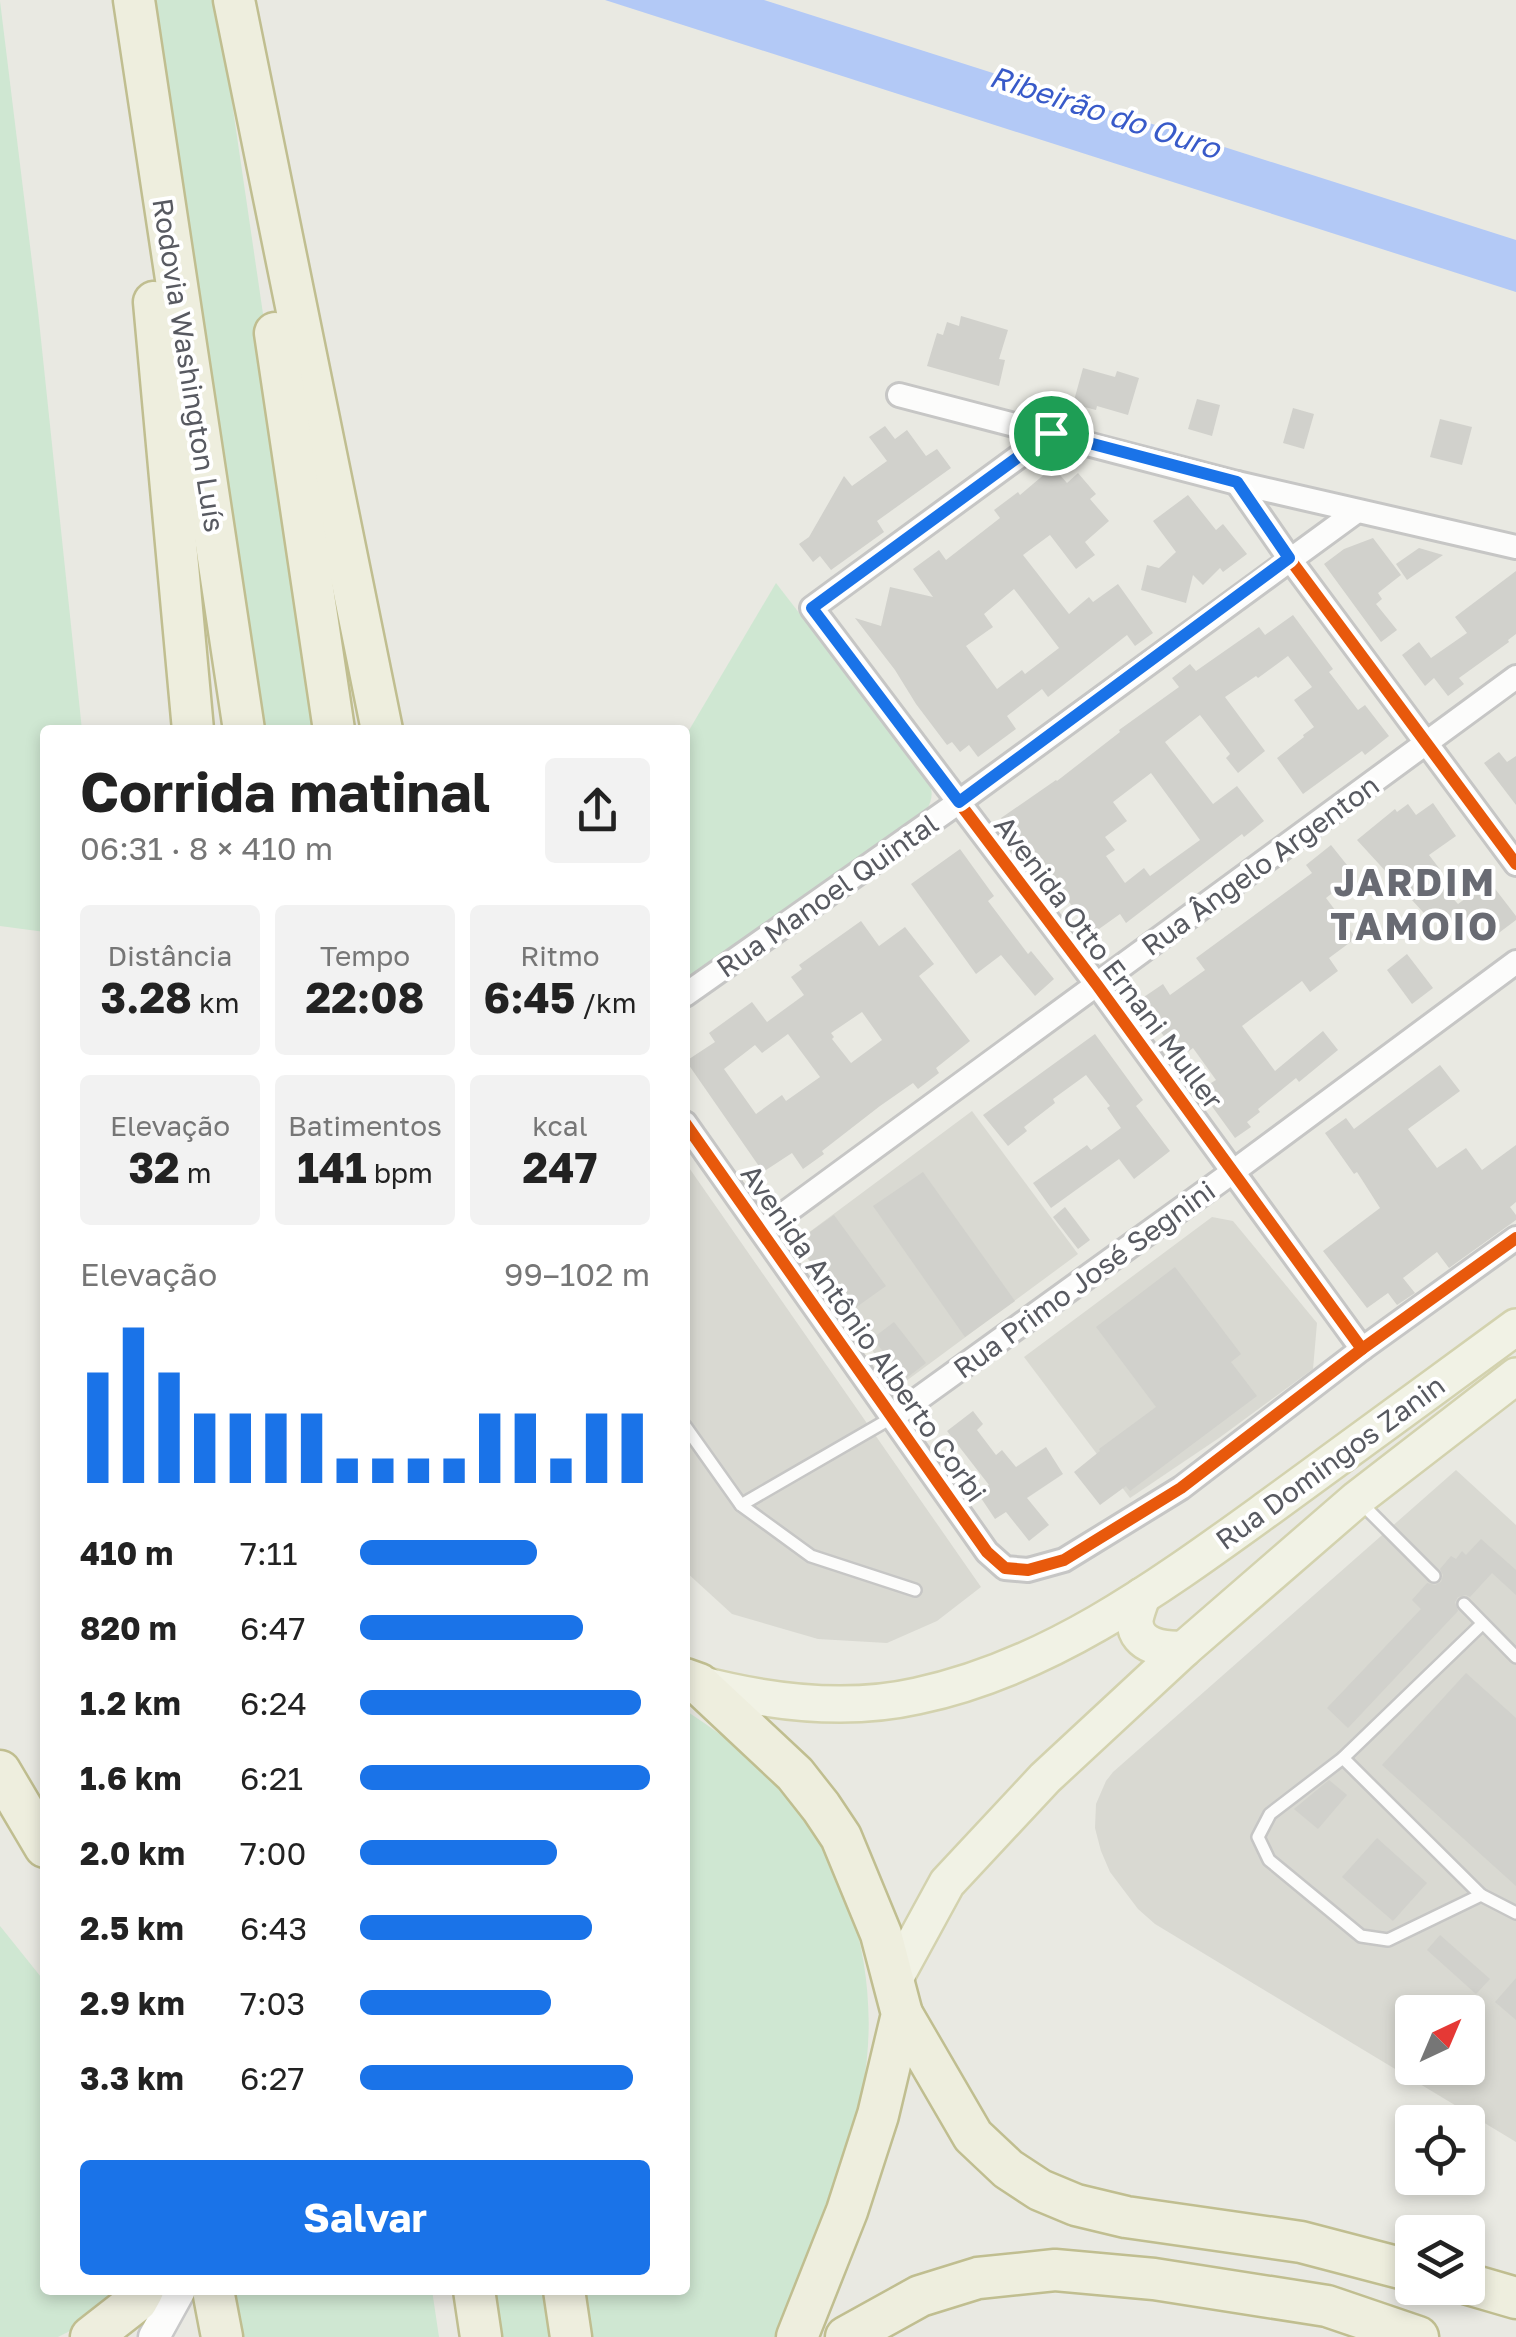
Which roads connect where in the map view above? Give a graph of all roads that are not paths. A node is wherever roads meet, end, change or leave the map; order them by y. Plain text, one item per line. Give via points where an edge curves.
1 (122, 0) edge
2 (134, 0) edge
3 (226, 0) edge
4 (234, 0) edge
5 (899, 395) dead end
6 (1051, 433) junction
7 (1237, 482) junction
8 (1356, 510) junction
9 (1516, 547) edge
10 (1289, 558) junction
11 (1516, 676) edge
12 (192, 725) edge
13 (243, 725) edge
14 (333, 725) edge
15 (381, 725) edge
16 (1427, 742) junction
17 (959, 802) junction
18 (1516, 864) edge
19 (1516, 962) edge
20 (1097, 985) junction
21 (690, 991) edge
22 (690, 1130) edge
23 (1234, 1171) junction
24 (762, 1230) junction
25 (1516, 1238) edge
26 (1516, 1327) edge
27 (1362, 1349) junction
28 (1516, 1376) edge
29 (893, 1417) junction
30 (690, 1433) edge
31 (1357, 1500) junction
32 (741, 1506) junction
33 (1434, 1576) dead end
34 (915, 1590) dead end
35 (1142, 1596) junction
36 (1464, 1604) dead end
37 (1482, 1624) junction
38 (1184, 1649) junction
39 (1516, 1657) edge
40 (692, 1682) edge
41 (0, 1750) edge
42 (1343, 1758) junction
43 (0, 1771) edge
44 (40, 1782) edge
45 (40, 1839) edge
46 (1480, 1896) junction
47 (1516, 1913) edge
48 (898, 1997) junction
49 (1395, 2266) edge
50 (1485, 2289) edge
51 (140, 2295) edge
52 (177, 2295) edge
53 (213, 2295) edge
54 (475, 2295) edge
55 (565, 2295) edge
56 (1516, 2298) edge
57 (1327, 2306) junction
58 (91, 2337) edge
59 (154, 2337) edge
60 (222, 2337) edge
61 (481, 2337) edge
62 (571, 2337) edge
63 (797, 2337) edge
64 (846, 2337) edge
65 (1366, 2337) edge
66 (1418, 2337) edge

1 - 12 highway
2 - 13 highway, Rodovia Washington Luís
3 - 14 highway
4 - 15 highway
5 - 6 street
6 - 7 street
6 - 17 street, Avenida Otto Ernani Muller via 812,608
7 - 8 street
7 - 10 street
8 - 9 street
8 - 10 street, Rua Manoel Quintal
10 - 16 street
10 - 17 street, Rua Manoel Quintal
11 - 16 street, Rua Ângelo Argenton
16 - 18 street
16 - 20 street, Rua Ângelo Argenton
17 - 20 street, Avenida Otto Ernani Muller
17 - 21 street, Rua Manoel Quintal
19 - 23 street, Rua Primo José Segnini
20 - 23 street, Avenida Otto Ernani Muller
20 - 24 street, Rua Ângelo Argenton
22 - 24 street, Avenida Antônio Alberto Corbi
23 - 27 street, Avenida Otto Ernani Muller
23 - 29 street, Rua Primo José Segnini
24 - 29 street, Avenida Antônio Alberto Corbi
25 - 27 street
26 - 35 main road, Rua Domingos Zanin
27 - 29 street, Avenida Antônio Alberto Corbi via 1181,1488 1064,1560 1028,1570 1004,1568 987,1552
28 - 31 main road, Rua Domingos Zanin
29 - 32 lane
30 - 32 lane
31 - 33 lane
31 - 38 main road, Rua Domingos Zanin
32 - 34 lane via 811,1556
35 - 38 main road via 1135,1620 1145,1641
35 - 40 main road, Rua Domingos Zanin via 1044,1654 917,1696 862,1704 793,1700
36 - 37 lane
37 - 39 lane
37 - 42 lane
38 - 48 main road, Rua Domingos Zanin via 1045,1778 947,1884
40 - 48 highway via 822,1807 857,1872
41 - 44 highway
42 - 46 lane
42 - 46 lane via 1270,1814 1258,1837 1269,1860 1361,1936 1388,1940
43 - 45 highway
46 - 47 lane
48 - 49 highway via 973,2136 1040,2190 1126,2218 1301,2242
48 - 63 highway via 878,2115
50 - 56 highway
51 - 58 highway
52 - 59 street
53 - 60 highway
54 - 61 highway
55 - 62 highway
57 - 64 highway via 1055,2270 978,2278 920,2296
57 - 65 highway
57 - 66 highway

